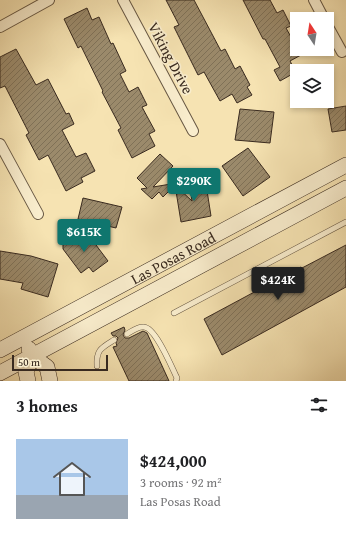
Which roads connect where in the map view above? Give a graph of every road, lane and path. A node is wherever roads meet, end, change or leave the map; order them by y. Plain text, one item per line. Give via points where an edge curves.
1 (49, 0) edge
2 (123, 0) edge
3 (314, 0) edge
4 (320, 12) edge
5 (0, 27) edge
6 (334, 38) edge
7 (342, 52) dead end
8 (194, 131) dead end
9 (0, 144) edge
10 (346, 165) edge
11 (346, 188) edge
12 (38, 214) dead end
13 (346, 222) edge
14 (174, 313) dead end
15 (127, 334) dead end
16 (24, 337) junction
17 (114, 340) dead end
18 (0, 350) edge
19 (32, 356) junction
20 (97, 366) dead end
21 (0, 373) edge
22 (28, 381) edge
23 (50, 381) edge
24 (176, 381) edge

1 - 5 street
2 - 8 street, Viking Drive
3 - 4 street
6 - 7 street
9 - 12 street
10 - 16 main road, Las Posas Road
11 - 19 main road, Las Posas Road
13 - 14 lane
15 - 24 lane via 141,327 150,330 164,352 177,378
16 - 18 main road, Las Posas Road
16 - 19 main road
17 - 20 lane via 101,348 96,357
19 - 21 main road, Las Posas Road
19 - 22 main road via 26,372
19 - 23 main road via 48,367

